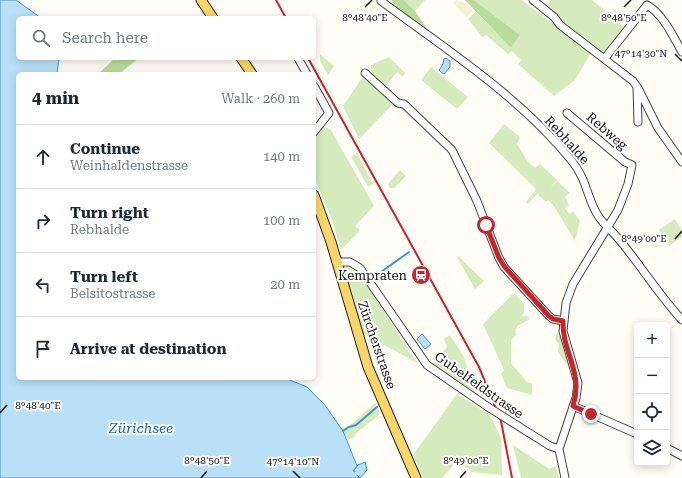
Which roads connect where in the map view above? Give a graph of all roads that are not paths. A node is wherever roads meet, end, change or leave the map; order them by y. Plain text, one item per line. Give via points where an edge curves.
1 (201, 0) edge
2 (533, 0) edge
3 (381, 1) dead end
4 (212, 16) edge
5 (682, 52) edge
6 (605, 58) junction
7 (242, 60) edge
8 (299, 60) edge
9 (251, 72) edge
10 (306, 72) edge
11 (365, 73) dead end
12 (638, 88) junction
13 (316, 90) edge
14 (567, 113) dead end
15 (638, 122) dead end
16 (316, 129) edge
17 (682, 162) edge
18 (317, 212) edge
19 (607, 227) junction
20 (336, 262) junction
21 (682, 320) edge
22 (563, 321) junction
23 (573, 406) junction
24 (634, 432) edge
25 (559, 449) junction
26 (670, 450) edge
27 (682, 456) edge
28 (416, 478) edge
29 (565, 478) edge

1 - 4 main road
2 - 6 street via 560,25
3 - 19 street, Rebhalde via 506,95 536,122 579,170 592,206
5 - 6 street via 661,19 647,5
6 - 12 street
7 - 9 main road
8 - 10 street
11 - 22 street via 398,103 404,104 452,150 504,266 549,316
12 - 15 street
12 - 17 street via 658,128
13 - 16 street via 329,113
14 - 19 street, Rebweg via 625,162 632,165 624,198
18 - 20 main road, Zürcherstrasse
19 - 21 street, Rebhalde via 617,236
19 - 22 street via 568,295
20 - 25 street, Gubelfeldstrasse, bridge via 350,262 360,268 427,365 488,407 550,446
20 - 28 main road, Zürcherstrasse via 368,367
22 - 23 street via 563,331 578,383
23 - 24 street
23 - 25 street
25 - 29 street
26 - 27 street

